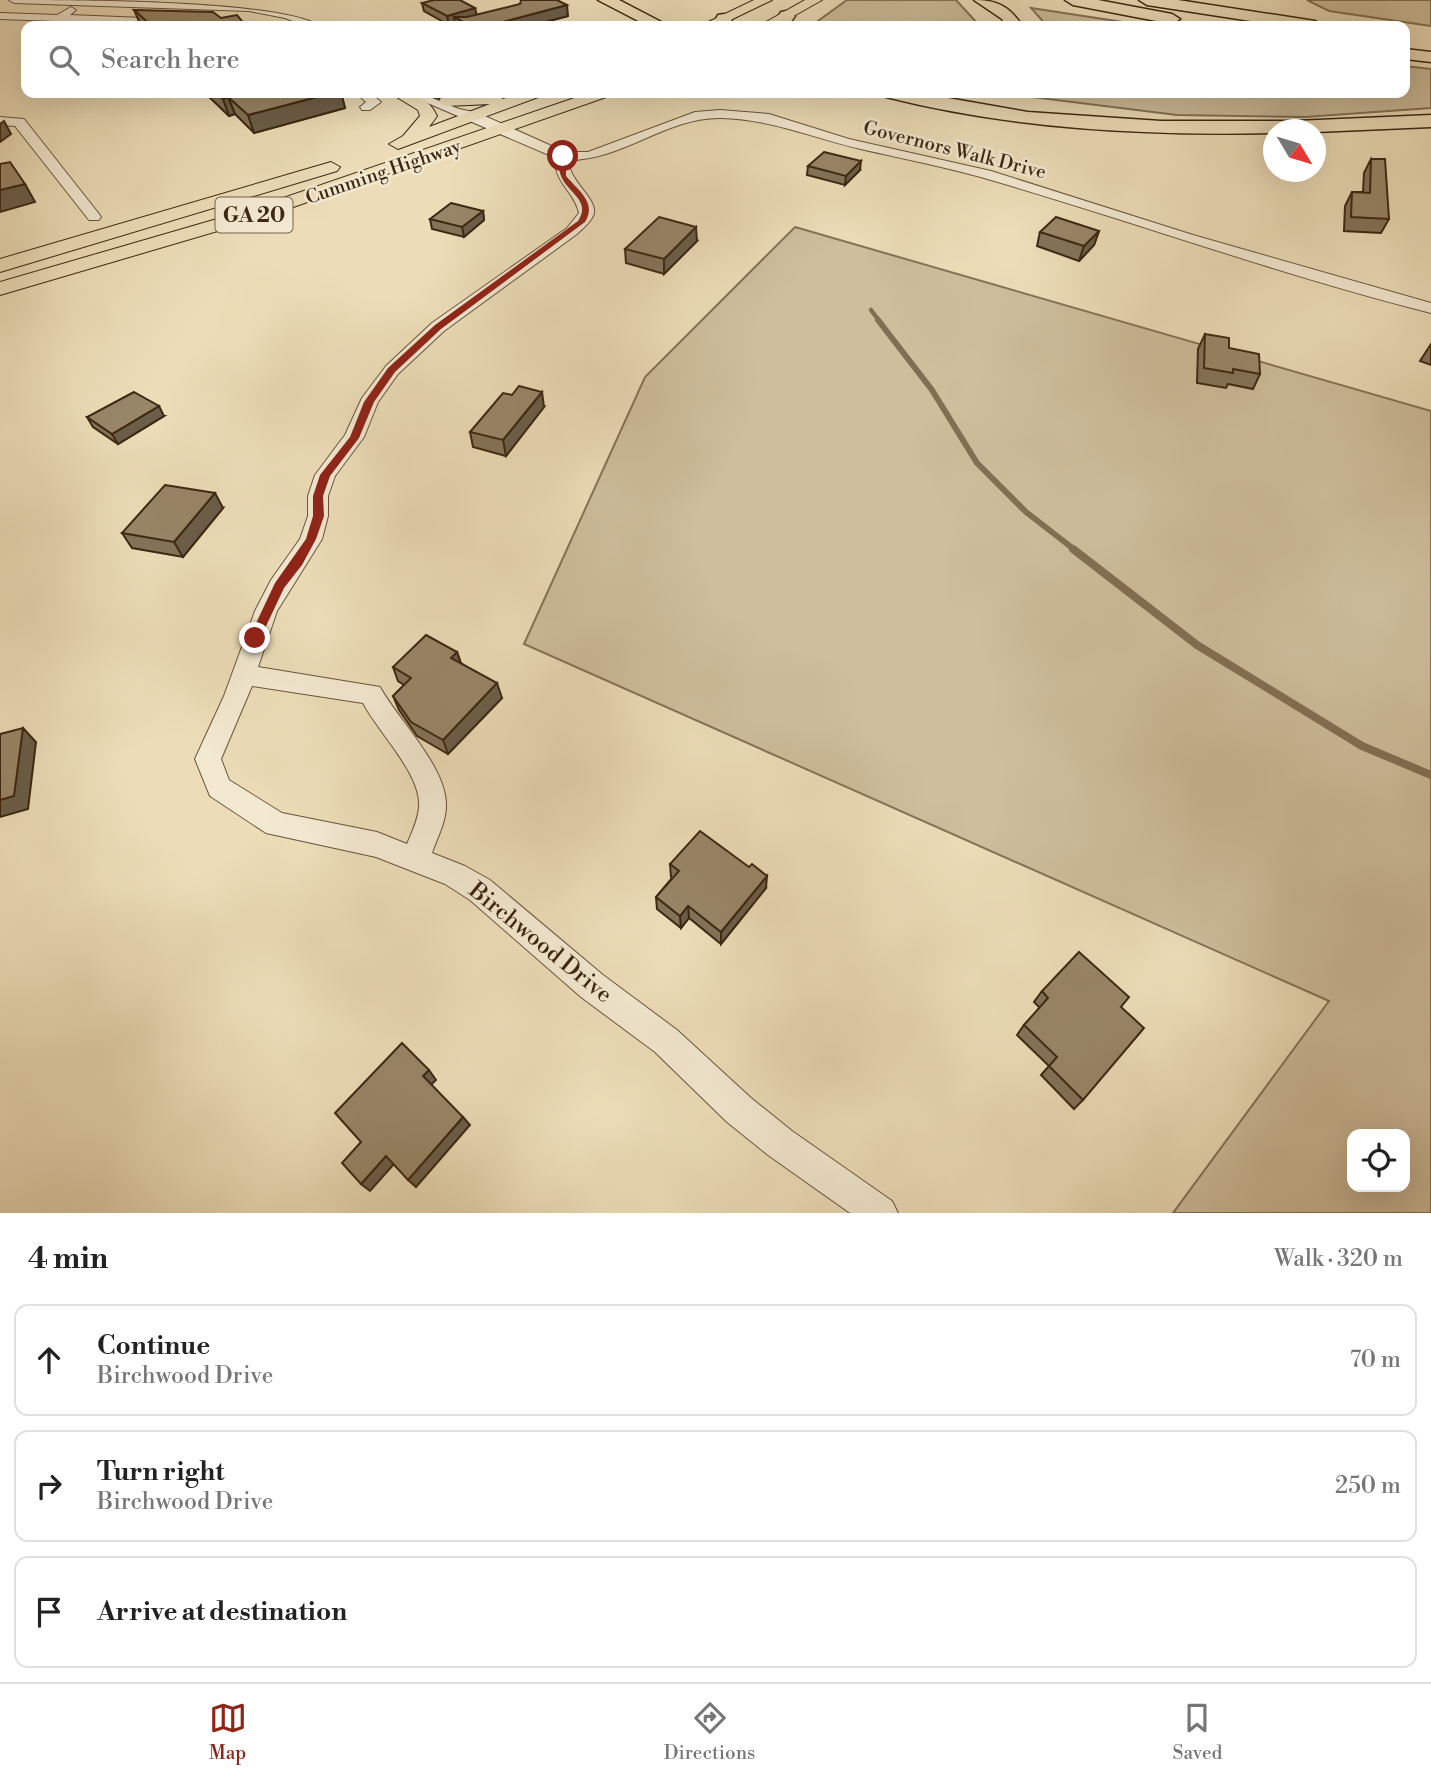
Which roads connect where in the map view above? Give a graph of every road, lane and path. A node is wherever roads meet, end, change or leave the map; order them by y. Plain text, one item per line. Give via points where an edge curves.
1 (14, 0) edge
2 (765, 0) edge
3 (816, 0) edge
4 (982, 0) edge
5 (1073, 0) edge
6 (1147, 0) edge
7 (83, 2) junction
8 (613, 3) edge
9 (0, 6) edge
10 (72, 9) junction
11 (0, 16) edge
12 (59, 18) junction
13 (132, 21) edge
14 (265, 21) edge
15 (303, 21) edge
16 (642, 21) edge
17 (651, 21) edge
18 (726, 21) edge
19 (783, 21) edge
20 (1011, 21) edge
21 (1186, 21) edge
22 (1283, 21) edge
23 (1410, 39) edge
24 (1431, 42) edge
25 (1410, 55) edge
26 (1431, 57) edge
27 (369, 98) edge
28 (408, 98) edge
29 (422, 98) edge
30 (447, 98) edge
31 (470, 98) edge
32 (499, 98) edge
33 (522, 98) edge
34 (590, 98) edge
35 (920, 98) edge
36 (366, 107) dead end
37 (473, 116) junction
38 (0, 121) edge
39 (1431, 121) edge
40 (505, 130) junction
41 (408, 141) junction
42 (377, 152) dead end
43 (563, 156) junction
44 (346, 162) dead end
45 (208, 206) junction
46 (94, 217) junction
47 (49, 252) junction
48 (0, 266) edge
49 (0, 289) edge
50 (1431, 308) edge
51 (244, 675) junction
52 (416, 858) junction
53 (880, 1213) edge

1 - 7 street
2 - 18 main road
3 - 19 main road
4 - 20 highway
5 - 21 highway
6 - 22 highway
7 - 10 street
7 - 15 street via 259,9
8 - 16 highway
8 - 17 highway
9 - 10 street
10 - 12 street
10 - 14 street via 238,15
11 - 12 street
12 - 13 street
23 - 24 highway
25 - 26 highway
27 - 36 street via 375,102
28 - 41 main road via 425,107 429,116
29 - 37 street
30 - 37 street
31 - 32 main road
33 - 37 main road, Cumming Highway
34 - 40 main road, Cumming Highway / GA 20
35 - 39 highway via 1010,115 1134,128 1247,130
37 - 40 street, Governors Walk Drive
37 - 41 main road, Cumming Highway
38 - 46 street via 19,122
40 - 43 street, Governors Walk Drive
40 - 49 main road, Cumming Highway / GA 20 via 254,214
41 - 42 main road, Cumming Highway
43 - 50 street, Governors Walk Drive via 590,156 695,116 769,118 846,142 986,174
43 - 51 street, Birchwood Drive via 563,176 583,197 587,214 572,231 438,327 392,370 369,402 354,438 325,475 311,539 266,611
44 - 45 main road, Cumming Highway / GA 20
45 - 46 main road via 129,222
45 - 47 main road, Cumming Highway / GA 20
46 - 47 main road via 77,239
47 - 48 main road, Cumming Highway / GA 20
51 - 52 street via 371,694 422,772 433,804
51 - 52 street, Birchwood Drive via 208,759 219,788 276,824
52 - 53 street, Birchwood Drive via 480,890 592,986 666,1041 739,1110

